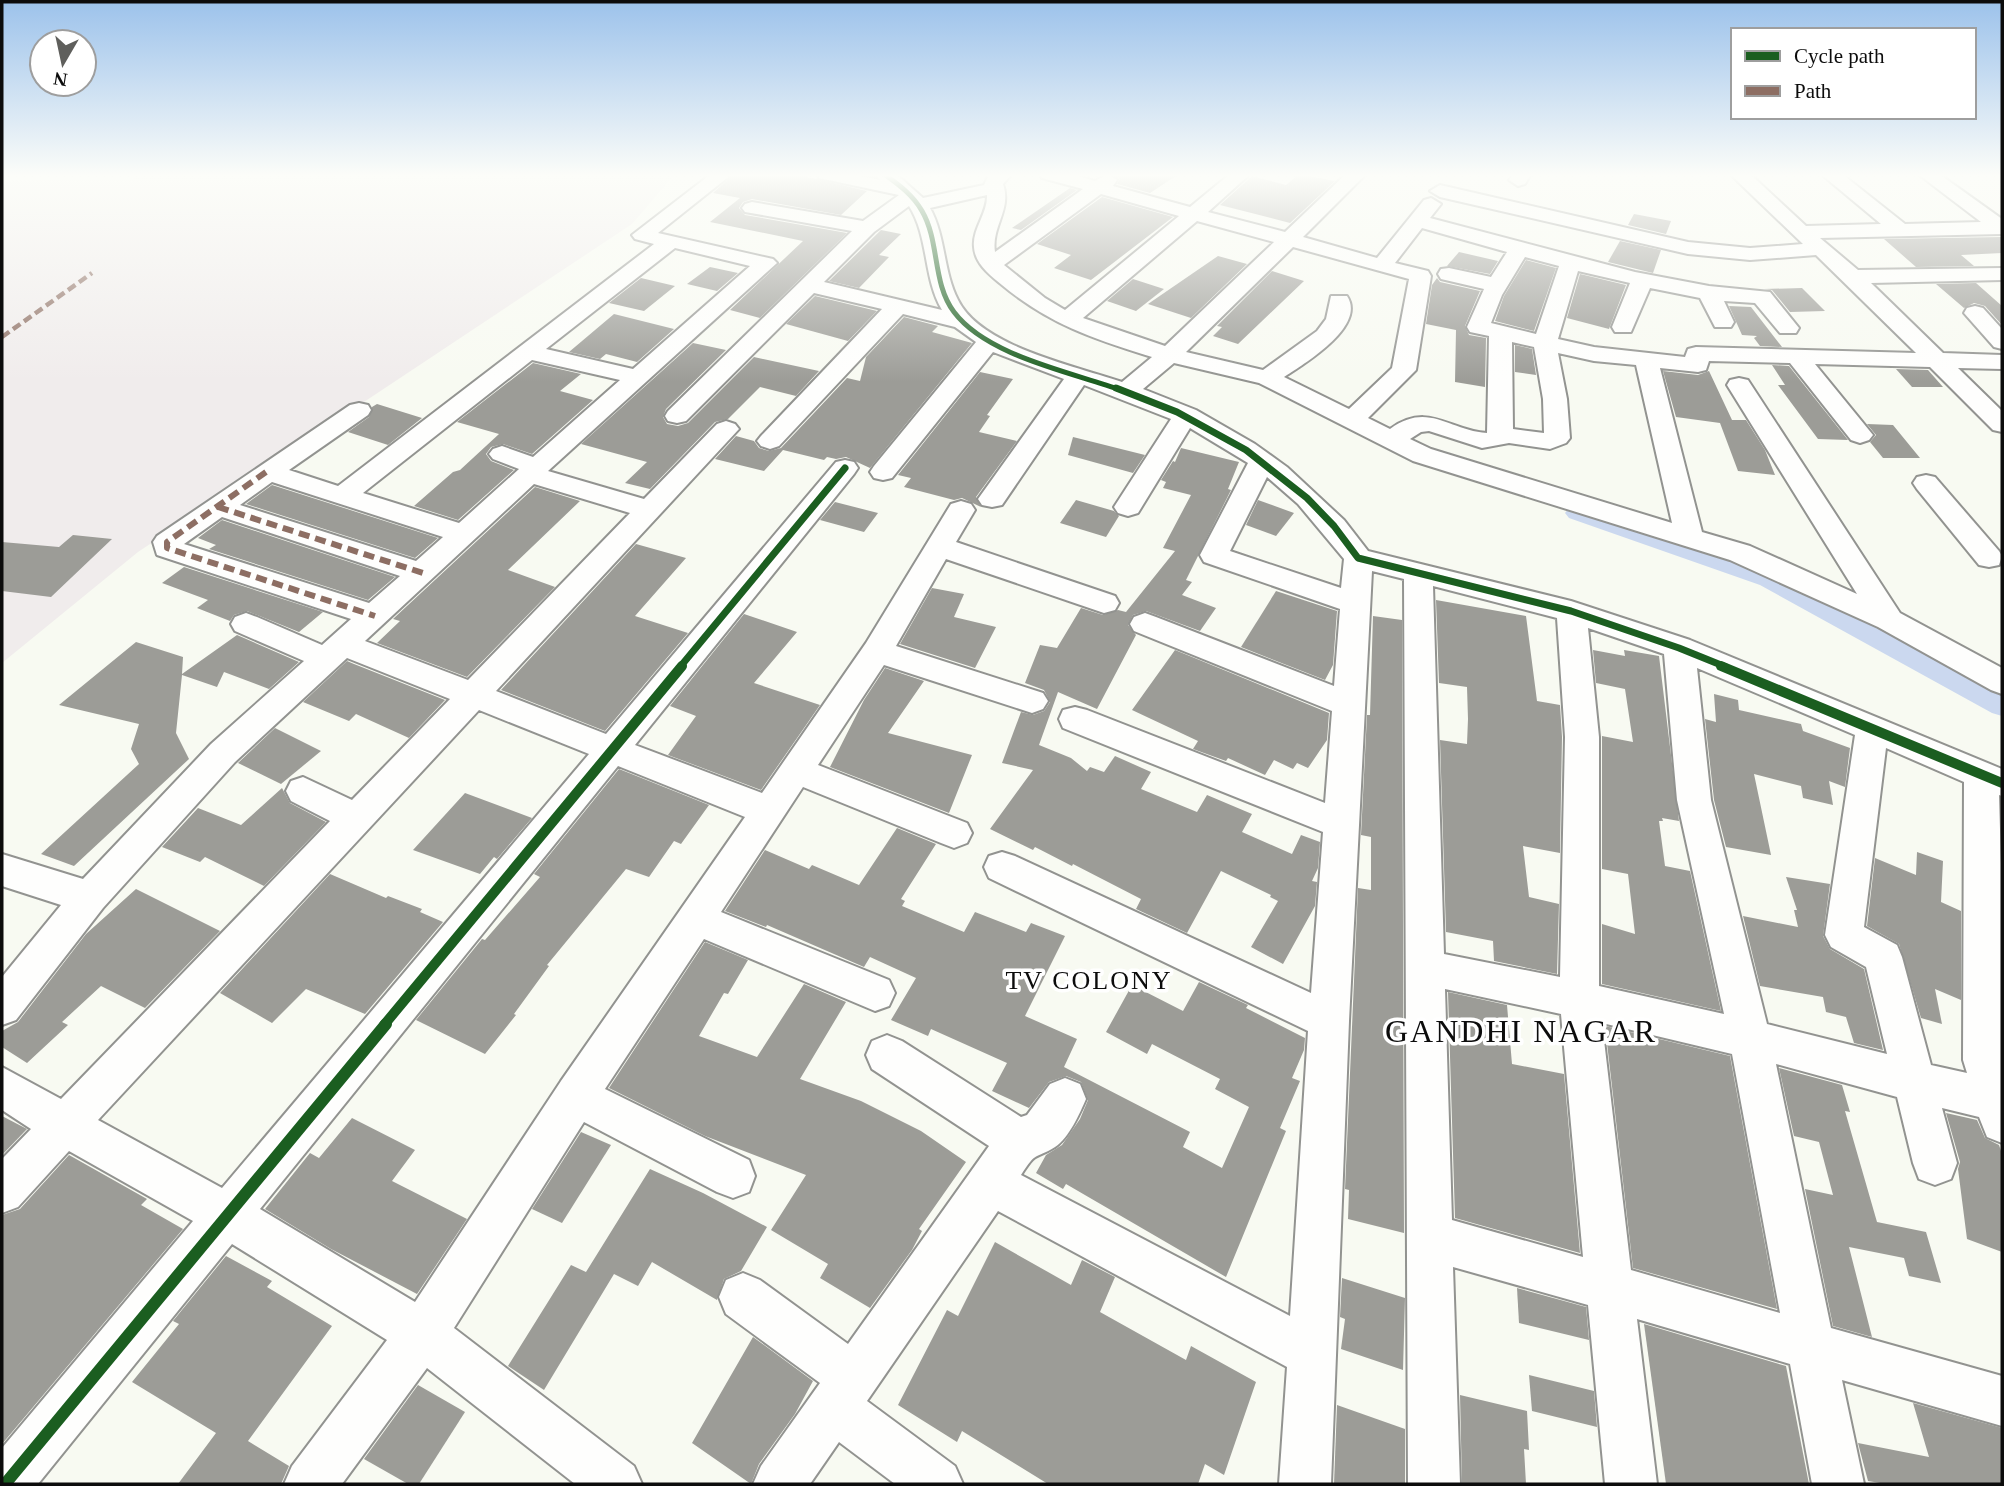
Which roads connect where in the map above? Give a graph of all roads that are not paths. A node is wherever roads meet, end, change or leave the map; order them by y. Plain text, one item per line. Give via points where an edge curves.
1 (669, 243) edge
2 (677, 243) edge
3 (851, 243) edge
4 (934, 243) edge
5 (984, 243) edge
6 (1021, 243) edge
7 (1160, 243) edge
8 (1286, 243) edge
9 (1297, 243) edge
10 (1400, 243) edge
11 (1499, 243) edge
12 (1668, 243) edge
13 (1813, 243) edge
14 (1519, 249) junction
15 (1819, 249) junction
16 (1570, 263) junction
17 (991, 265) junction
18 (1381, 266) junction
19 (1449, 274) dead end
20 (2002, 274) edge
21 (1853, 277) junction
22 (1642, 281) junction
23 (809, 285) junction
24 (1496, 285) junction
25 (1709, 293) junction
26 (1339, 302) dead end
27 (898, 306) junction
28 (1975, 313) dead end
29 (1067, 320) junction
30 (962, 322) junction
31 (1723, 322) dead end
32 (1623, 327) dead end
33 (1788, 328) dead end
34 (1500, 333) junction
35 (703, 342) junction
36 (989, 342) junction
37 (2002, 342) edge
38 (1545, 343) junction
39 (744, 350) junction
40 (528, 352) junction
41 (1796, 356) junction
42 (1646, 359) junction
43 (1939, 359) junction
44 (2002, 362) edge
45 (1150, 371) junction
46 (1079, 375) junction
47 (638, 377) junction
48 (1267, 377) junction
49 (1740, 385) dead end
50 (1501, 397) junction
51 (1555, 404) junction
52 (359, 410) dead end
53 (1187, 415) junction
54 (677, 416) dead end
55 (1353, 419) junction
56 (2002, 425) edge
57 (726, 429) dead end
58 (1502, 435) junction
59 (1860, 435) dead end
60 (1392, 440) junction
61 (770, 441) dead end
62 (502, 454) dead end
63 (1262, 461) junction
64 (845, 468) dead end
65 (533, 470) junction
66 (266, 472) junction
67 (883, 472) dead end
68 (1926, 483) dead end
69 (342, 496) junction
70 (992, 499) dead end
71 (218, 507) junction
72 (1128, 507) dead end
73 (648, 509) junction
74 (961, 510) dead end
75 (465, 534) junction
76 (1690, 538) junction
77 (940, 547) junction
78 (1357, 558) junction
79 (1998, 563) edge
80 (423, 573) junction
81 (1418, 574) junction
82 (1104, 603) dead end
83 (1354, 603) junction
84 (1571, 611) junction
85 (375, 616) junction
86 (1889, 620) junction
87 (246, 624) dead end
88 (1145, 624) dead end
89 (1679, 648) junction
90 (877, 650) junction
91 (335, 651) junction
92 (2002, 682) edge
93 (473, 696) junction
94 (1032, 701) dead end
95 (1350, 705) junction
96 (1075, 719) dead end
97 (1872, 730) junction
98 (612, 750) junction
99 (796, 770) junction
100 (1991, 779) edge
101 (303, 791) dead end
102 (769, 811) junction
103 (356, 818) junction
104 (1340, 824) junction
105 (954, 833) dead end
106 (1002, 867) dead end
107 (4, 869) dead end
108 (90, 897) junction
109 (697, 919) junction
110 (1424, 967) junction
111 (875, 993) dead end
112 (1579, 999) junction
113 (2, 1007) edge
114 (1329, 1021) junction
115 (1750, 1039) junction
116 (887, 1055) dead end
117 (1914, 1083) junction
118 (2, 1087) edge
119 (576, 1096) junction
120 (1065, 1098) dead end
121 (1999, 1111) edge
122 (64, 1125) junction
123 (1018, 1140) junction
124 (1935, 1163) dead end
125 (733, 1177) dead end
126 (991, 1183) junction
127 (2, 1191) edge
128 (227, 1215) junction
129 (1432, 1238) junction
130 (1609, 1286) junction
131 (743, 1297) dead end
132 (422, 1334) junction
133 (1811, 1347) junction
134 (1312, 1354) junction
135 (845, 1393) junction
136 (2002, 1401) edge
137 (5, 1484) edge
138 (310, 1484) edge
139 (616, 1484) edge
140 (779, 1484) edge
141 (937, 1484) edge
142 (1305, 1484) edge
143 (1434, 1484) edge
144 (1631, 1484) edge
145 (1838, 1484) edge

1 - 40 street
2 - 35 street via 766,263
3 - 23 street
4 - 30 street via 941,287
5 - 17 street
6 - 17 street
7 - 29 street
8 - 45 street
9 - 18 street
10 - 18 street
11 - 14 street
12 - 15 street via 1750,254
13 - 15 street
14 - 16 street
14 - 24 street
15 - 21 street
16 - 22 street
16 - 38 street
17 - 29 street via 1037,303
18 - 55 street via 1420,276 1404,370
19 - 24 street
20 - 21 street
21 - 43 street
22 - 25 street
22 - 32 street
23 - 27 street
23 - 39 street
24 - 34 street via 1478,327
25 - 31 street
25 - 33 street via 1762,297
26 - 48 street via 1337,318 1326,333
27 - 30 street
27 - 61 street
28 - 37 street
29 - 45 street via 1107,336
30 - 36 street
34 - 38 street
34 - 50 street
35 - 39 street
35 - 47 street
36 - 46 street
36 - 67 street
38 - 42 street
38 - 51 street
39 - 54 street
40 - 47 street
40 - 69 street
41 - 42 street via 1696,354 1698,365
41 - 43 street
41 - 59 street
42 - 76 street
43 - 44 street
43 - 56 street
45 - 46 street
45 - 48 street
45 - 53 street
46 - 70 street
47 - 65 street
48 - 55 street
49 - 86 street
50 - 51 street
50 - 58 street
51 - 58 street via 1558,434 1553,440
52 - 66 street
53 - 63 street via 1227,435
53 - 72 street
55 - 60 street
57 - 73 street
58 - 60 street via 1498,440 1485,440 1424,423
60 - 76 street via 1422,456
62 - 65 street
63 - 78 street via 1315,504
63 - 83 street via 1214,555
64 - 98 street
65 - 73 street
65 - 75 street
66 - 69 street
66 - 71 street
68 - 79 street
69 - 75 street
71 - 80 street
71 - 85 street via 167,542 167,548
73 - 93 street
74 - 77 street
75 - 80 street
76 - 86 street via 1740,553
77 - 82 street
77 - 90 street
78 - 81 street
78 - 83 street
80 - 85 street
81 - 84 street
81 - 110 street
83 - 95 street
84 - 89 street
84 - 112 street via 1582,737
85 - 91 street
86 - 92 street
87 - 91 street
88 - 95 street
89 - 97 street
89 - 115 street via 1694,800
90 - 94 street
90 - 99 street
91 - 93 street
91 - 108 street via 222,753
93 - 98 street
93 - 103 street
95 - 104 street
96 - 104 street
97 - 100 street
97 - 117 street via 1844,935 1883,957
98 - 102 street
98 - 128 street
99 - 102 street
99 - 105 street
100 - 121 street via 1984,1060
101 - 103 street
102 - 109 street
103 - 122 street
104 - 114 street
106 - 114 street
107 - 108 street
108 - 113 street
109 - 111 street
109 - 119 street
110 - 112 street
110 - 129 street
112 - 115 street
112 - 130 street
114 - 134 street
115 - 117 street
115 - 133 street
116 - 123 street
117 - 121 street
117 - 124 street
118 - 122 street
119 - 125 street
119 - 132 street
120 - 123 street via 1042,1131
122 - 127 street
122 - 128 street
123 - 126 street
126 - 134 street
126 - 135 street
128 - 132 street
128 - 137 street
129 - 130 street
129 - 143 street
130 - 133 street
130 - 144 street
131 - 135 street
132 - 138 street
132 - 139 street
133 - 136 street
133 - 145 street
134 - 142 street
135 - 140 street
135 - 141 street

